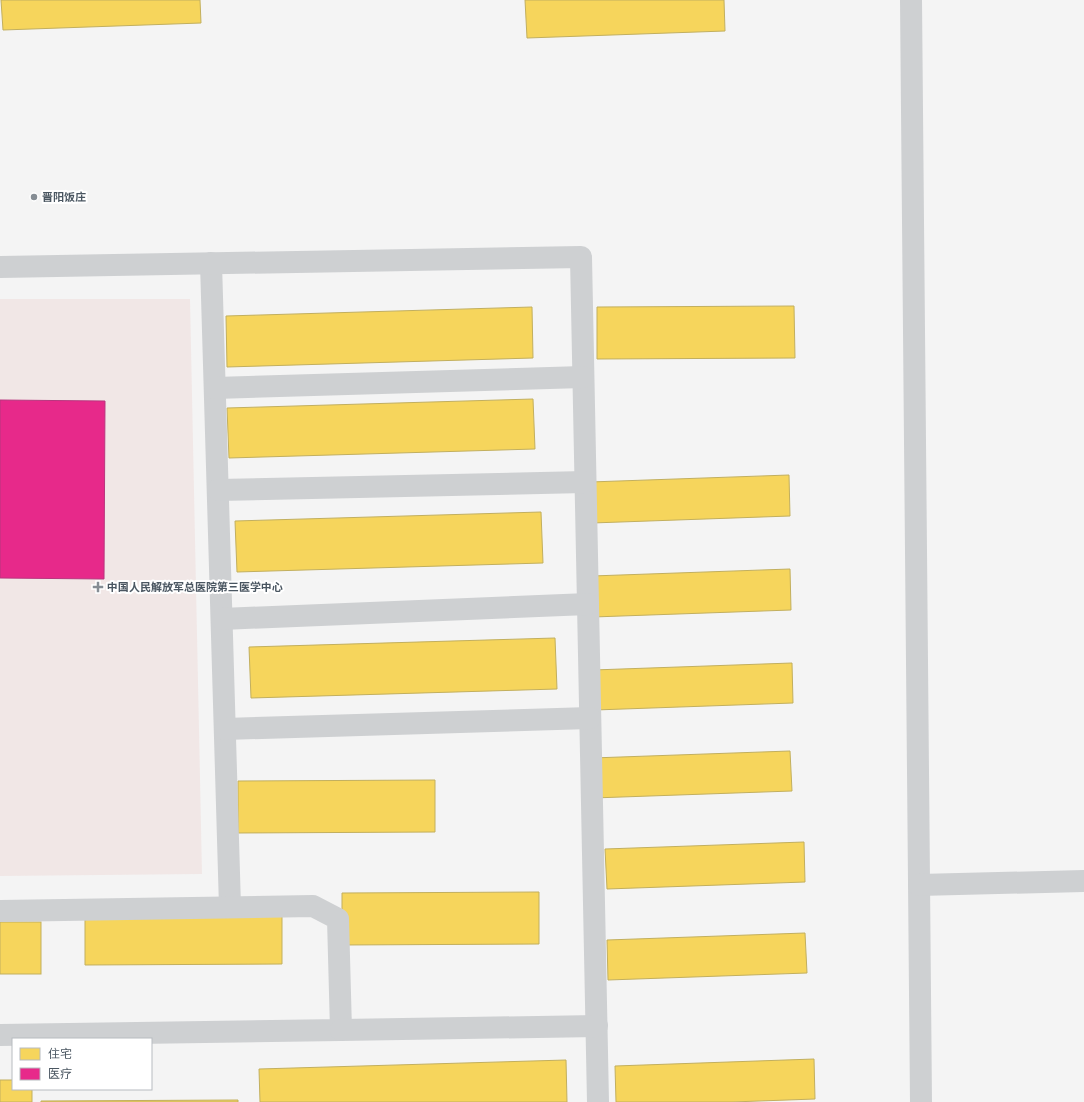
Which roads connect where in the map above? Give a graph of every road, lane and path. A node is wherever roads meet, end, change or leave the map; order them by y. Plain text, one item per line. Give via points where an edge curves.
1 (910, 0) edge
2 (211, 263) junction
3 (0, 267) edge
4 (583, 377) junction
5 (215, 388) junction
6 (585, 482) junction
7 (218, 490) junction
8 (588, 604) junction
9 (222, 618) junction
10 (590, 718) junction
11 (225, 729) junction
12 (1084, 881) edge
13 (919, 885) junction
14 (230, 907) junction
15 (0, 911) edge
16 (597, 1026) junction
17 (341, 1030) junction
18 (0, 1035) edge
19 (598, 1102) edge
20 (921, 1102) edge

1 - 13 street
2 - 3 street
2 - 4 street via 581,257
2 - 5 street
4 - 5 street
4 - 6 street
5 - 7 street
6 - 7 street
6 - 8 street
7 - 9 street
8 - 9 street
8 - 10 street
9 - 11 street
10 - 11 street
10 - 16 street
11 - 14 street
12 - 13 street
13 - 20 street
14 - 15 street
14 - 17 street via 313,906 338,919
16 - 17 street
16 - 19 street
17 - 18 street

